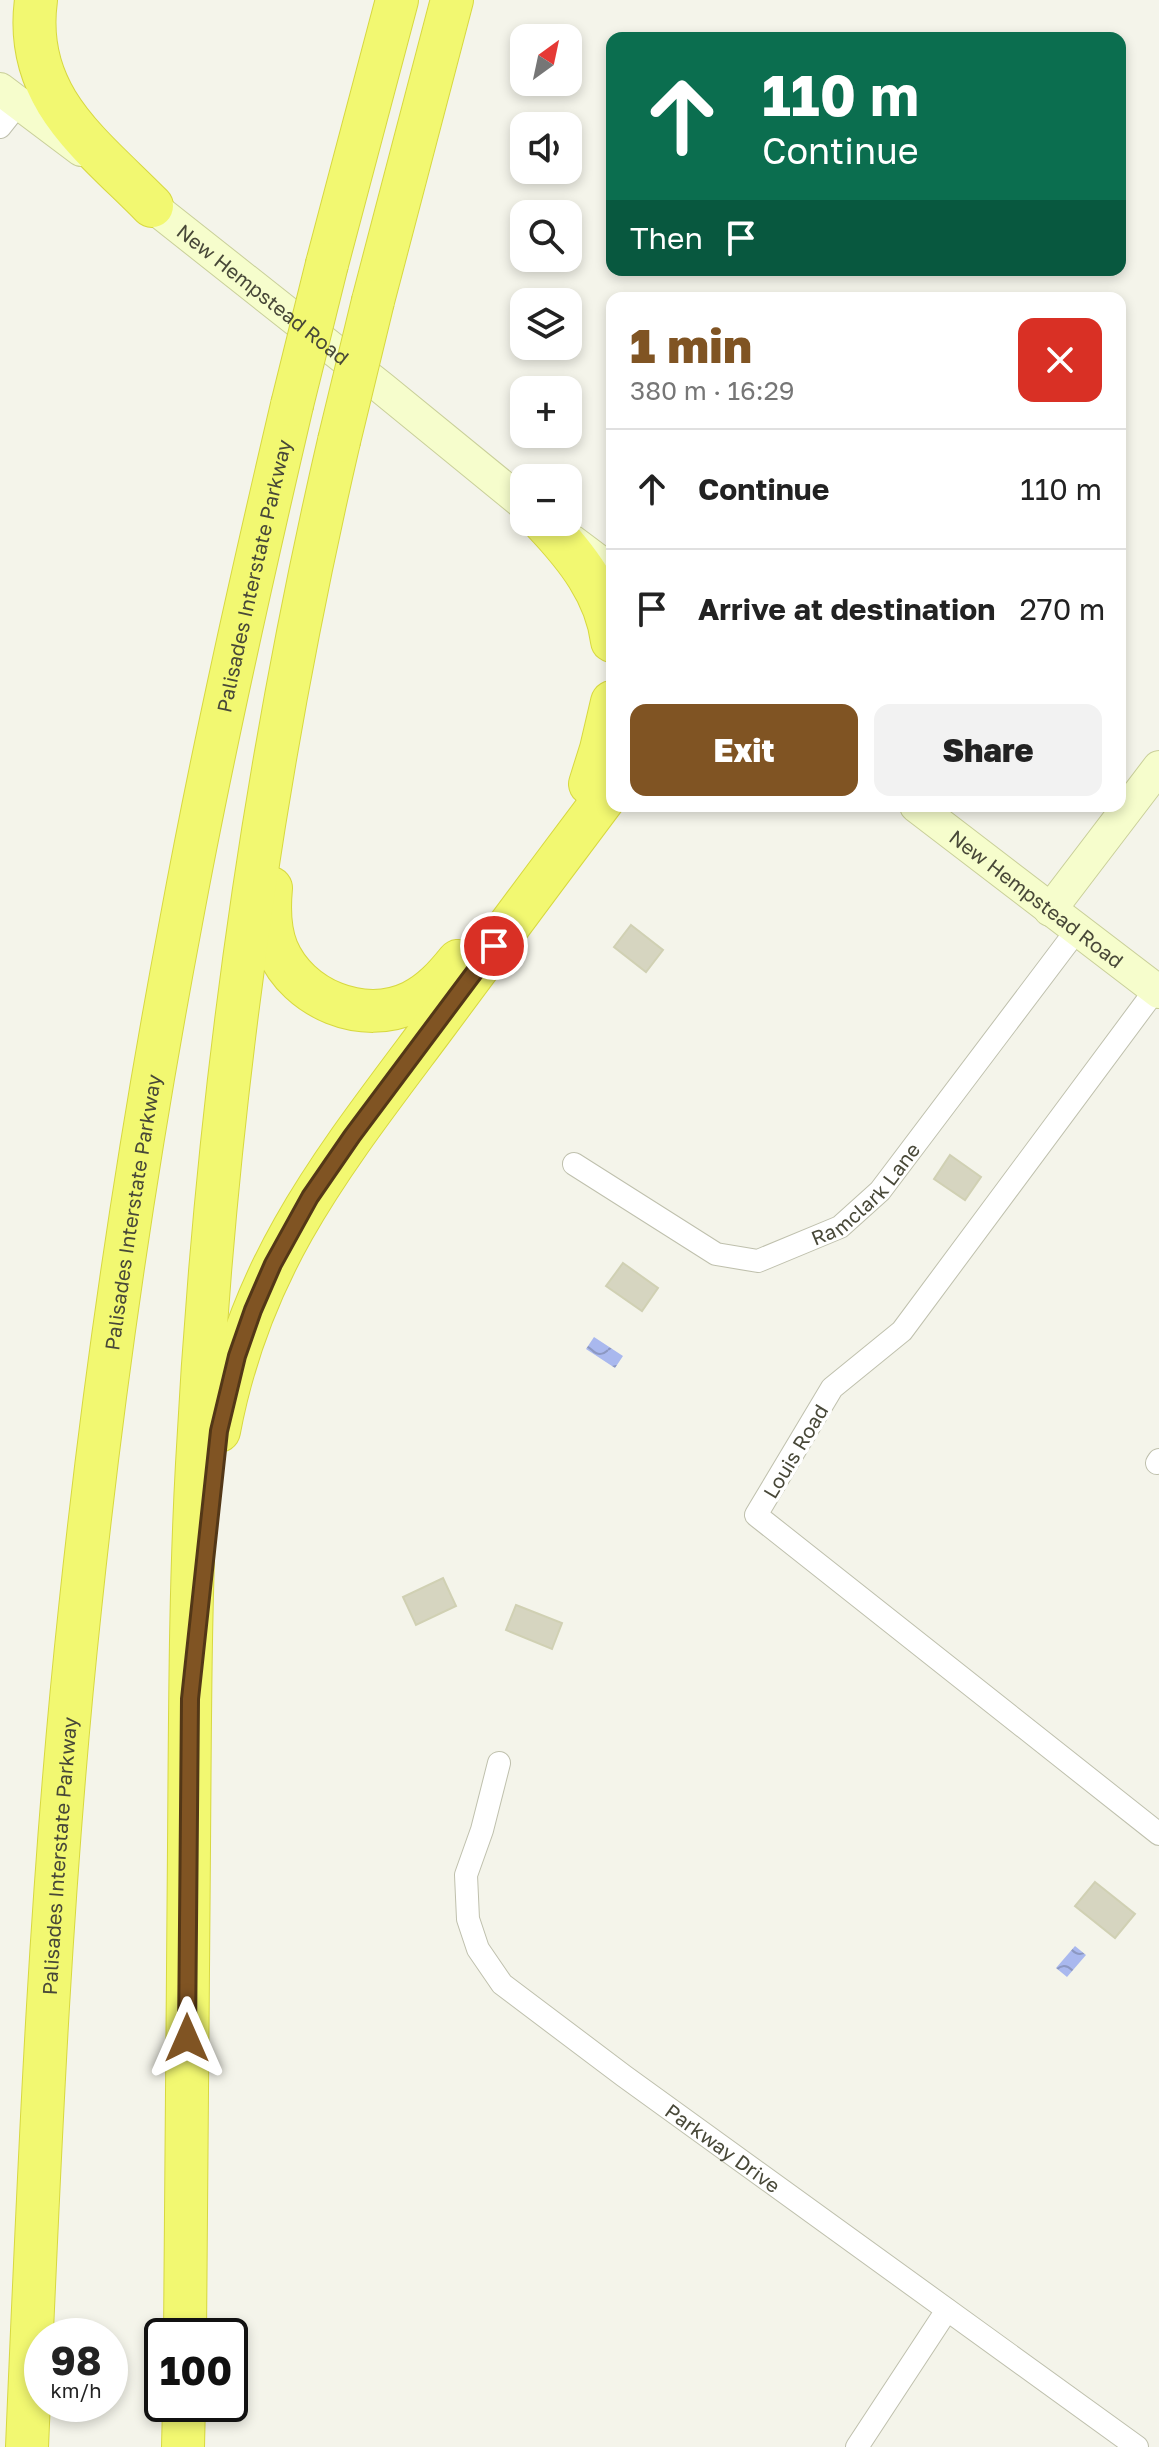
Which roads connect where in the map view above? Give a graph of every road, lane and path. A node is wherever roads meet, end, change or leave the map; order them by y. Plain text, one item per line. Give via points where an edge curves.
1 (36, 0) edge
2 (386, 0) edge
3 (397, 0) edge
4 (452, 0) edge
5 (6, 106) edge
6 (342, 204) junction
7 (152, 206) junction
8 (510, 493) edge
9 (557, 536) edge
10 (564, 536) edge
11 (606, 567) edge
12 (606, 615) edge
13 (300, 627) junction
14 (606, 728) edge
15 (1159, 767) edge
16 (605, 776) edge
17 (1126, 810) edge
18 (924, 812) edge
19 (1125, 812) edge
20 (1050, 910) junction
21 (1077, 930) junction
22 (1157, 990) edge
23 (574, 1164) dead end
24 (190, 1699) junction
25 (499, 1763) dead end
26 (1159, 1834) edge
27 (947, 2310) junction
28 (185, 2318) edge
29 (184, 2422) edge
30 (27, 2447) edge
31 (183, 2447) edge
32 (857, 2447) edge
33 (1137, 2447) edge

1 - 7 highway via 34,27 46,86 85,139
2 - 6 highway
3 - 6 highway, Palisades Interstate Parkway
4 - 13 highway, bridge via 339,441
5 - 7 street, New Hempstead Road
6 - 30 highway, Palisades Interstate Parkway, bridge via 230,676 181,920 107,1377 59,1837
7 - 8 street, New Hempstead Road
9 - 12 highway via 596,590
10 - 11 street
13 - 16 highway via 270,914 282,958 315,994 341,1006 383,1010 410,1003 435,987
13 - 24 highway via 248,930 221,1159 197,1467
14 - 16 highway via 601,749
15 - 17 street
16 - 24 highway via 337,1157 268,1275 237,1356 219,1431
18 - 20 street, New Hempstead Road
19 - 20 street
20 - 21 street, New Hempstead Road
21 - 22 street, New Hempstead Road
21 - 23 street, Ramclark Lane via 880,1191 840,1227 758,1261 716,1254
22 - 26 street, Louis Road via 902,1331 832,1388 756,1515
24 - 28 highway
25 - 27 street, Parkway Drive via 466,1875 468,1919 478,1949 502,1984
27 - 32 street
27 - 33 street, Parkway Drive
29 - 31 highway

